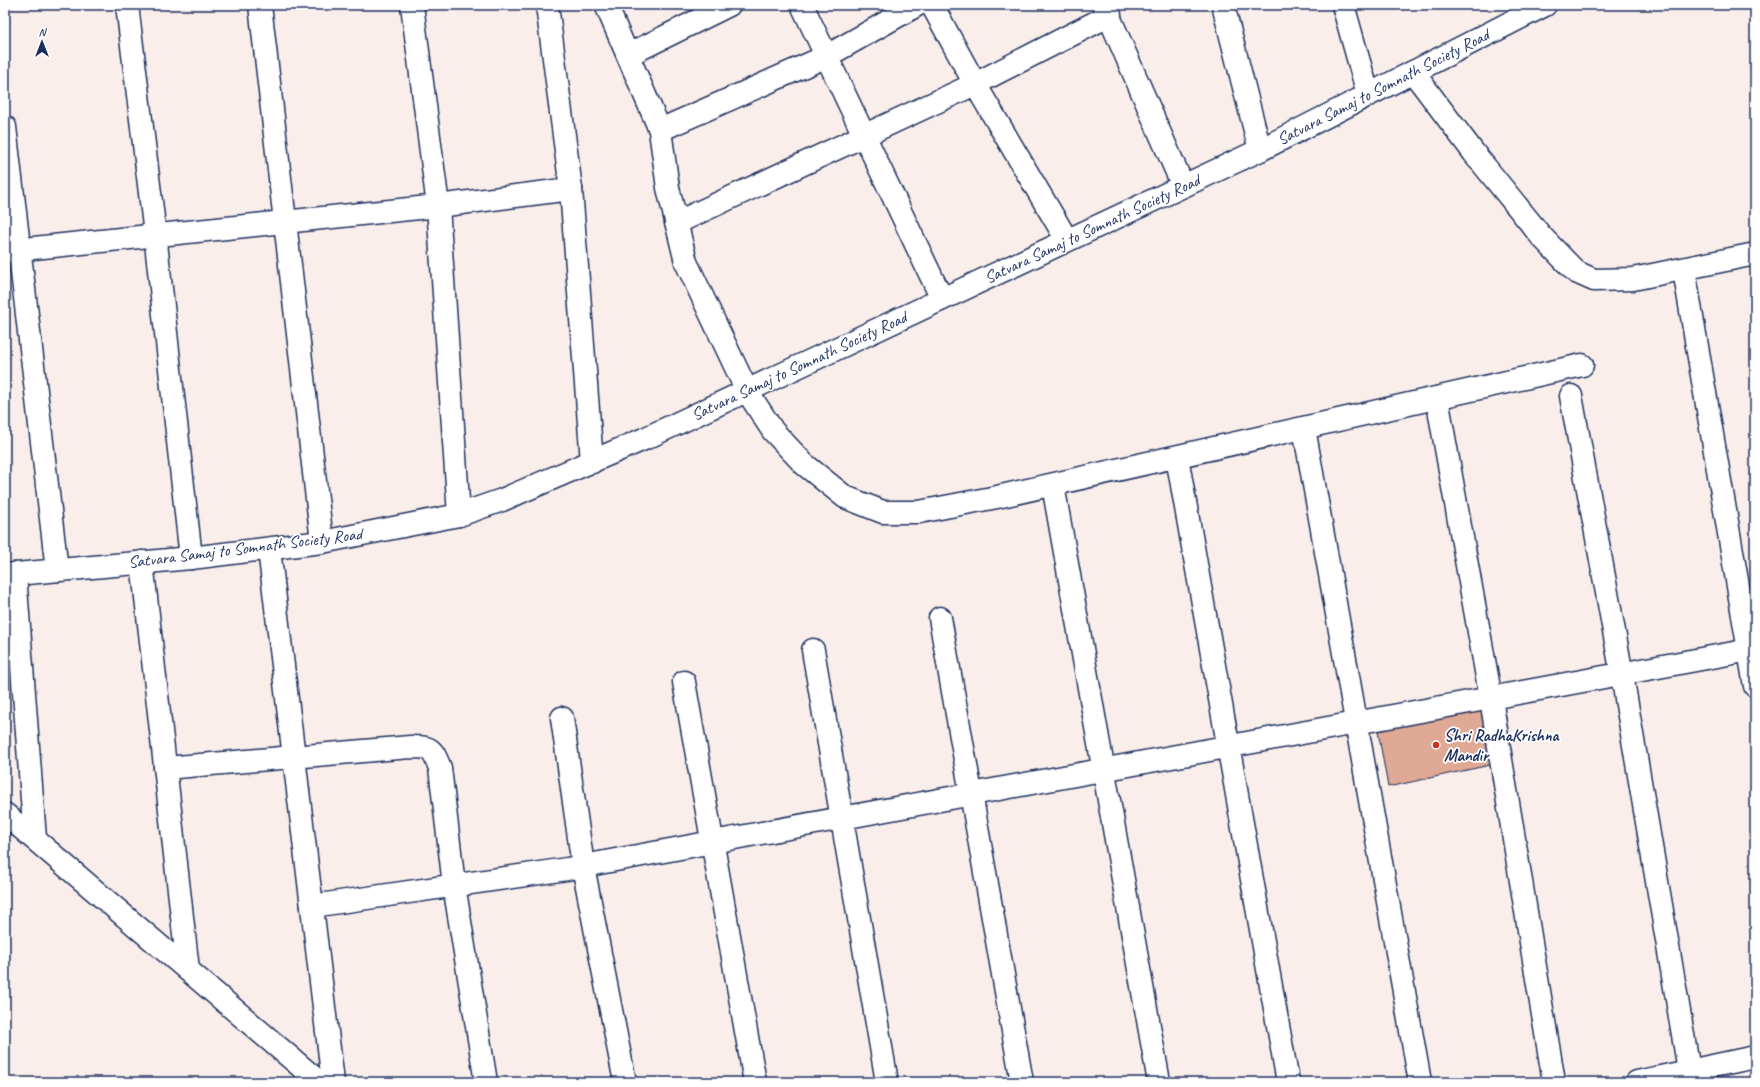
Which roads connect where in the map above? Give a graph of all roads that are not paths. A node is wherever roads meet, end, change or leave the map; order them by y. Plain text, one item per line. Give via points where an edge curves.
1 (127, 5) edge
2 (260, 5) edge
3 (412, 5) edge
4 (547, 5) edge
5 (606, 5) edge
6 (729, 5) edge
7 (802, 5) edge
8 (917, 5) edge
9 (932, 5) edge
10 (1223, 5) edge
11 (1343, 5) edge
12 (1545, 5) edge
13 (1107, 10) edge
14 (628, 54) junction
15 (827, 56) junction
16 (1413, 72) junction
17 (975, 84) junction
18 (1368, 94) junction
19 (5, 127) edge
20 (660, 130) junction
21 (863, 135) junction
22 (1260, 150) junction
23 (1183, 186) junction
24 (571, 189) junction
25 (438, 206) junction
26 (286, 220) junction
27 (676, 223) junction
28 (155, 234) junction
29 (1067, 240) junction
30 (12, 250) edge
31 (1755, 254) edge
32 (1684, 270) junction
33 (942, 299) junction
34 (1582, 365) dead end
35 (747, 391) junction
36 (1571, 396) dead end
37 (1437, 398) junction
38 (1304, 428) junction
39 (1177, 457) junction
40 (592, 462) junction
41 (1053, 485) junction
42 (459, 515) junction
43 (322, 542) junction
44 (269, 549) junction
45 (191, 558) junction
46 (142, 562) junction
47 (57, 570) junction
48 (10, 574) edge
49 (940, 618) dead end
50 (813, 650) dead end
51 (1752, 650) edge
52 (1622, 675) junction
53 (684, 682) dead end
54 (1755, 686) edge
55 (1490, 700) junction
56 (562, 718) dead end
57 (1357, 724) junction
58 (1228, 747) junction
59 (294, 757) junction
60 (165, 768) junction
61 (1104, 770) junction
62 (970, 795) junction
63 (5, 814) edge
64 (842, 818) junction
65 (35, 839) junction
66 (713, 842) junction
67 (583, 866) junction
68 (454, 885) junction
69 (312, 906) junction
70 (188, 970) junction
71 (1755, 1057) edge
72 (1690, 1076) edge
73 (319, 1082) edge
74 (333, 1082) edge
75 (486, 1082) edge
76 (625, 1082) edge
77 (755, 1082) edge
78 (887, 1082) edge
79 (1022, 1082) edge
80 (1159, 1082) edge
81 (1288, 1082) edge
82 (1420, 1082) edge
83 (1554, 1082) edge
84 (1637, 1082) edge

1 - 28 street
2 - 26 street
3 - 25 street
4 - 24 street
5 - 14 street
6 - 14 street
7 - 15 street
8 - 15 street
9 - 17 street
10 - 22 street
11 - 18 street
12 - 16 street, Satvara Samaj to Somnath Society Road
13 - 17 street
13 - 23 street
14 - 20 street
15 - 20 street
15 - 21 street
16 - 18 street, Satvara Samaj to Somnath Society Road
16 - 32 street via 1541,236 1576,272 1594,280 1633,279
17 - 21 street
17 - 29 street
18 - 22 street, Satvara Samaj to Somnath Society Road
19 - 30 street
20 - 27 street
21 - 27 street
21 - 33 street
22 - 23 street, Satvara Samaj to Somnath Society Road
23 - 29 street, Satvara Samaj to Somnath Society Road
24 - 25 street
24 - 40 street
25 - 26 street
25 - 42 street
26 - 28 street
26 - 43 street
27 - 35 street via 686,262
28 - 30 street
28 - 45 street
29 - 33 street, Satvara Samaj to Somnath Society Road
30 - 47 street
31 - 32 street
32 - 51 street
33 - 35 street, Satvara Samaj to Somnath Society Road
34 - 37 street
35 - 40 street, Satvara Samaj to Somnath Society Road
35 - 41 street via 773,431 804,464 845,497 884,512 919,512
36 - 52 street
37 - 38 street
37 - 55 street
38 - 39 street
38 - 57 street
39 - 41 street
39 - 58 street
40 - 42 street, Satvara Samaj to Somnath Society Road
41 - 61 street
42 - 43 street, Satvara Samaj to Somnath Society Road
43 - 44 street, Satvara Samaj to Somnath Society Road
44 - 45 street, Satvara Samaj to Somnath Society Road
44 - 59 street
45 - 46 street, Satvara Samaj to Somnath Society Road
46 - 47 street, Satvara Samaj to Somnath Society Road
46 - 60 street
47 - 48 street, Satvara Samaj to Somnath Society Road
48 - 65 street
49 - 62 street
50 - 64 street
51 - 52 street
51 - 54 street
52 - 55 street
52 - 72 street
53 - 66 street
55 - 57 street
55 - 83 street
56 - 67 street
57 - 58 street
57 - 82 street
58 - 61 street
58 - 81 street
59 - 60 street
59 - 68 street via 426,747 434,754 440,768
59 - 69 street
60 - 70 street
61 - 62 street
61 - 80 street
62 - 64 street
62 - 79 street
63 - 65 street
64 - 66 street
64 - 78 street
65 - 70 street
66 - 67 street
66 - 77 street
67 - 68 street
67 - 76 street
68 - 69 street
68 - 75 street
69 - 74 street
70 - 73 street
71 - 72 street
72 - 84 street

